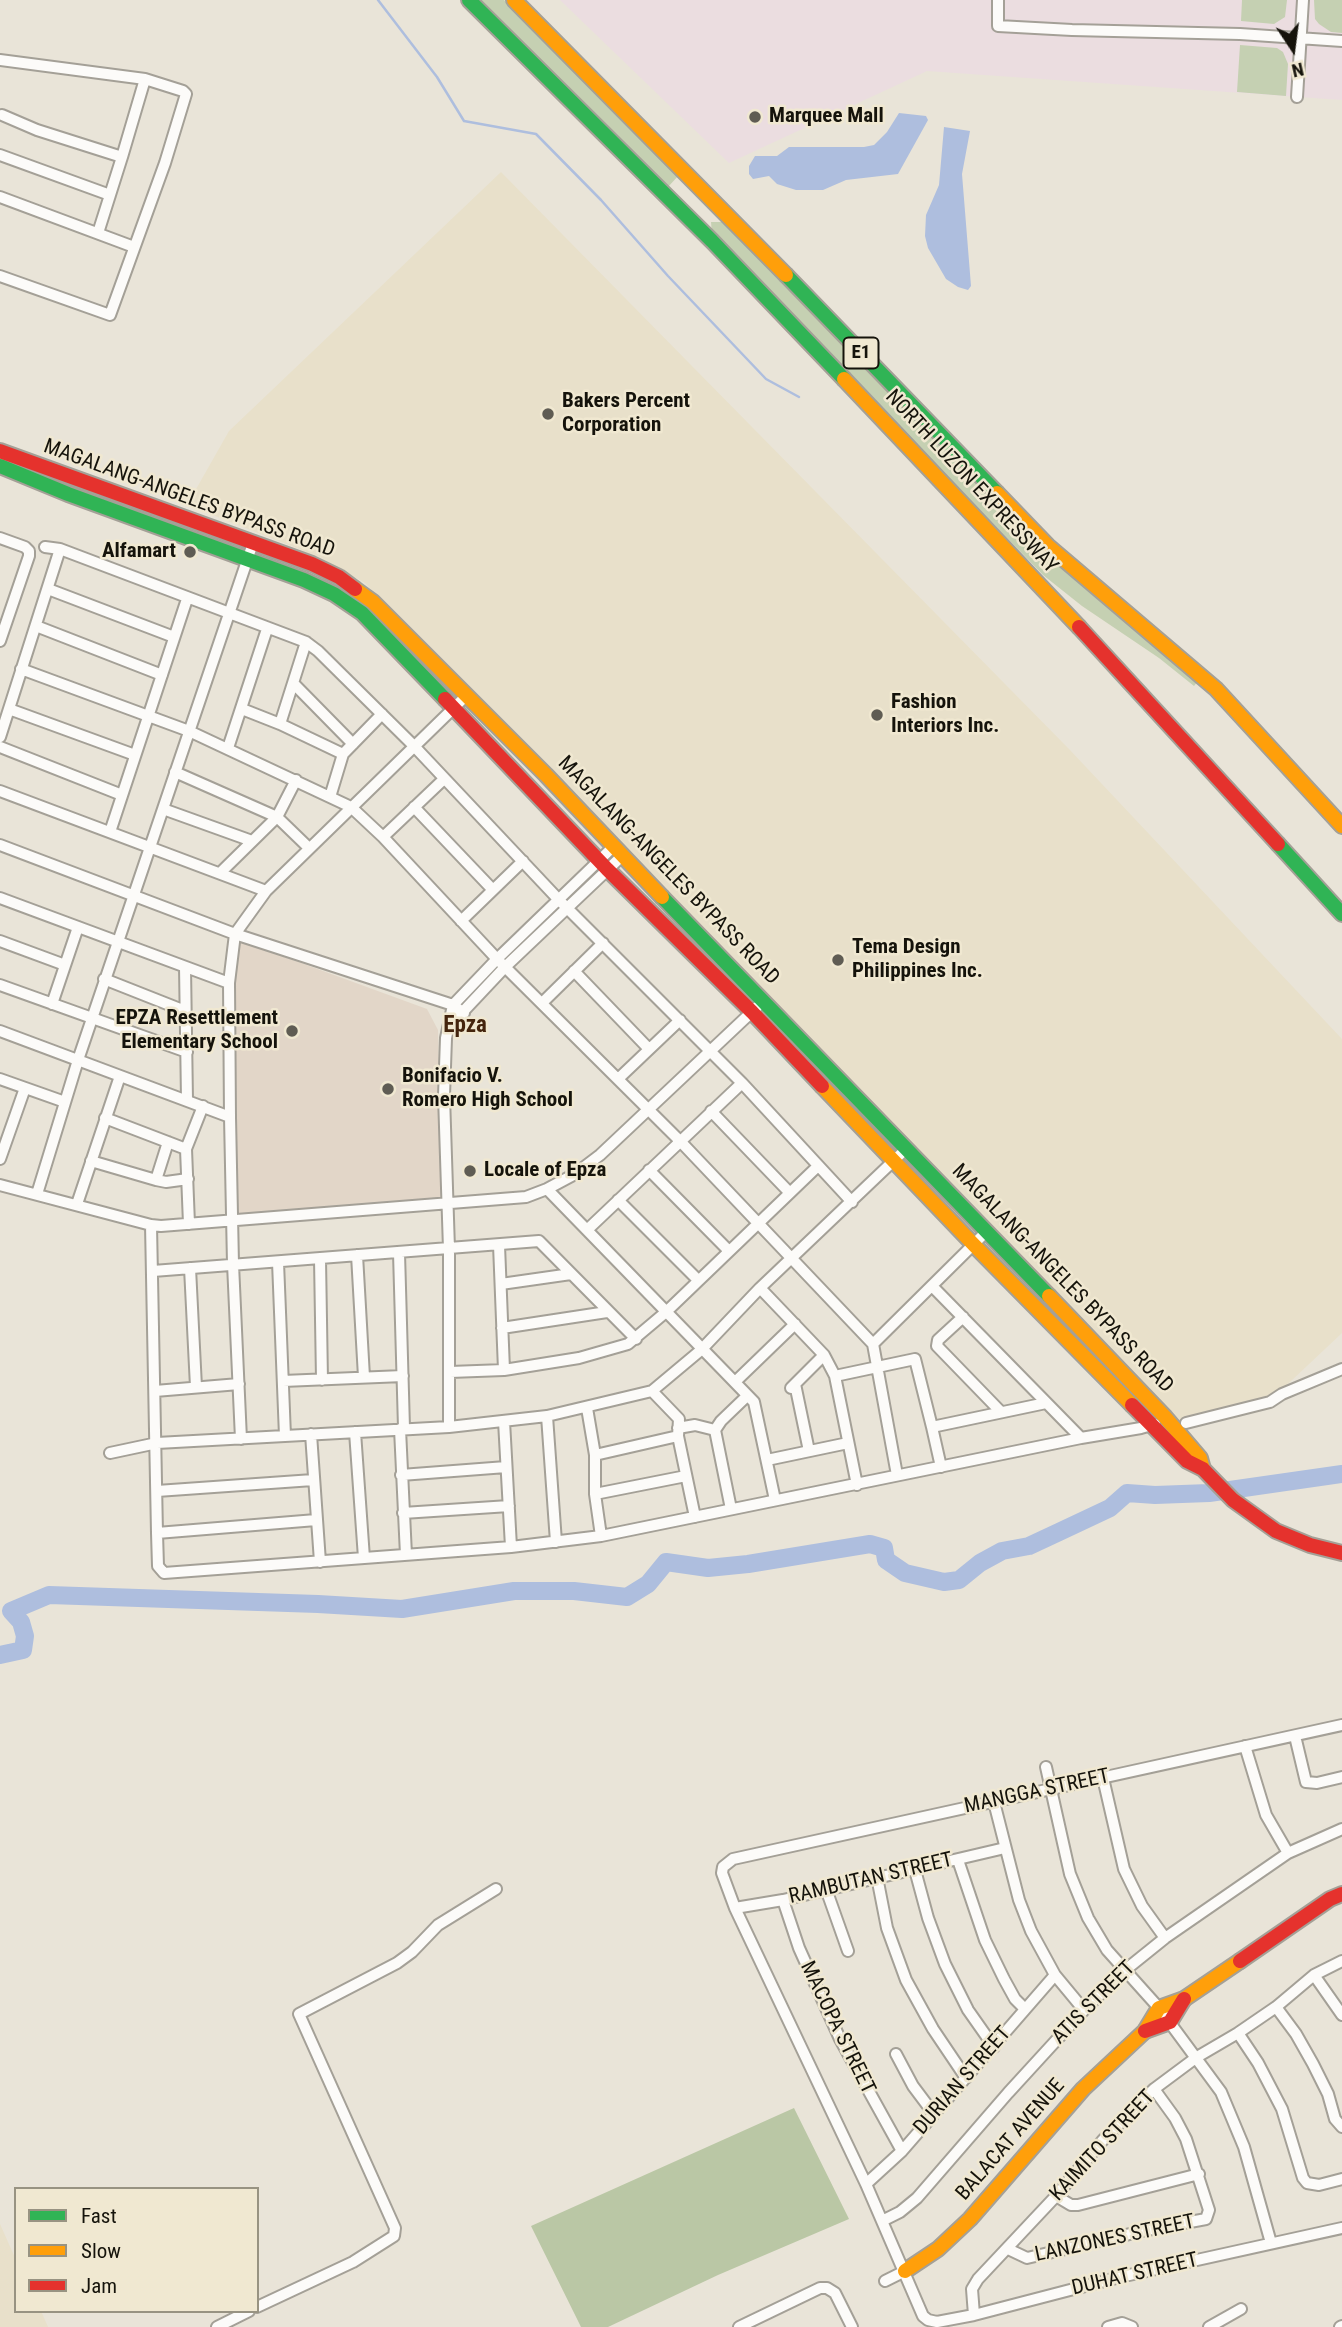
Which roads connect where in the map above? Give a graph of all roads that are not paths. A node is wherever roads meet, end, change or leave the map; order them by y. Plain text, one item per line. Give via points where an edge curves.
1 (469, 0) edge
2 (514, 0) edge
3 (998, 0) edge
4 (1303, 0) edge
5 (1300, 38) junction
6 (1342, 41) edge
7 (0, 60) edge
8 (145, 79) junction
9 (1297, 97) dead end
10 (2, 115) edge
11 (0, 155) edge
12 (122, 157) junction
13 (110, 195) junction
14 (0, 197) edge
15 (98, 233) junction
16 (134, 247) junction
17 (0, 276) edge
18 (0, 451) edge
19 (0, 466) edge
20 (0, 538) edge
21 (253, 544) junction
22 (45, 547) dead end
23 (60, 549) junction
24 (247, 560) junction
25 (48, 589) junction
26 (187, 599) junction
27 (0, 600) edge
28 (12, 604) junction
29 (228, 613) junction
30 (36, 626) junction
31 (267, 629) junction
32 (174, 637) junction
33 (0, 640) edge
34 (306, 642) junction
35 (21, 668) junction
36 (162, 675) junction
37 (294, 684) junction
38 (467, 695) junction
39 (453, 708) junction
40 (9, 709) junction
41 (242, 709) junction
42 (382, 715) junction
43 (149, 716) junction
44 (280, 724) junction
45 (189, 731) junction
46 (0, 737) edge
47 (353, 744) junction
48 (413, 745) junction
49 (0, 747) edge
50 (228, 748) junction
51 (343, 754) junction
52 (135, 755) junction
53 (175, 772) junction
54 (444, 779) junction
55 (296, 780) junction
56 (0, 791) edge
57 (122, 795) junction
58 (330, 797) junction
59 (351, 807) junction
60 (414, 807) junction
61 (163, 808) junction
62 (277, 817) junction
63 (1342, 826) edge
64 (110, 832) junction
65 (383, 837) junction
66 (252, 841) junction
67 (0, 845) edge
68 (150, 847) junction
69 (309, 848) junction
70 (618, 851) junction
71 (523, 861) junction
72 (603, 864) junction
73 (220, 873) junction
74 (493, 890) junction
75 (266, 891) junction
76 (133, 896) junction
77 (0, 898) edge
78 (563, 904) junction
79 (1342, 914) edge
80 (461, 921) junction
81 (78, 927) junction
82 (234, 934) junction
83 (0, 941) edge
84 (118, 942) junction
85 (603, 943) junction
86 (501, 963) junction
87 (65, 965) junction
88 (184, 967) junction
89 (574, 971) junction
90 (104, 979) junction
91 (229, 983) junction
92 (0, 985) edge
93 (764, 999) junction
94 (542, 1003) junction
95 (52, 1004) junction
96 (453, 1005) junction
97 (185, 1010) junction
98 (752, 1012) junction
99 (464, 1013) junction
100 (92, 1019) junction
101 (680, 1020) junction
102 (449, 1022) junction
103 (0, 1031) edge
104 (649, 1049) junction
105 (710, 1051) junction
106 (187, 1052) junction
107 (78, 1060) junction
108 (120, 1076) junction
109 (0, 1079) edge
110 (618, 1079) junction
111 (742, 1083) junction
112 (24, 1088) junction
113 (187, 1100) junction
114 (65, 1102) junction
115 (203, 1106) junction
116 (647, 1109) junction
117 (711, 1111) junction
118 (230, 1117) junction
119 (105, 1118) junction
120 (0, 1122) edge
121 (11, 1126) junction
122 (680, 1141) junction
123 (168, 1142) junction
124 (907, 1148) junction
125 (186, 1149) junction
126 (0, 1159) edge
127 (91, 1161) junction
128 (893, 1162) junction
129 (818, 1166) junction
130 (649, 1170) junction
131 (188, 1179) junction
132 (156, 1180) junction
133 (0, 1185) edge
134 (547, 1189) junction
135 (789, 1192) junction
136 (37, 1194) junction
137 (618, 1200) junction
138 (852, 1202) junction
139 (448, 1203) junction
140 (77, 1204) junction
141 (233, 1220) junction
142 (758, 1223) junction
143 (189, 1224) junction
144 (151, 1226) junction
145 (587, 1230) junction
146 (986, 1232) junction
147 (499, 1245) junction
148 (974, 1245) junction
149 (449, 1249) junction
150 (729, 1251) junction
151 (399, 1252) junction
152 (357, 1255) junction
153 (320, 1259) junction
154 (790, 1259) junction
155 (278, 1262) junction
156 (233, 1264) junction
157 (190, 1268) junction
158 (153, 1271) junction
159 (571, 1274) junction
160 (698, 1280) junction
161 (501, 1284) junction
162 (933, 1287) junction
163 (760, 1288) junction
164 (607, 1312) junction
165 (666, 1312) junction
166 (963, 1317) junction
167 (795, 1324) junction
168 (502, 1328) junction
169 (636, 1339) junction
170 (873, 1344) junction
171 (701, 1350) junction
172 (824, 1355) junction
173 (876, 1368) junction
174 (1342, 1369) edge
175 (504, 1370) junction
176 (450, 1372) junction
177 (403, 1376) junction
178 (835, 1376) junction
179 (364, 1377) junction
180 (322, 1380) junction
181 (283, 1381) junction
182 (735, 1382) junction
183 (239, 1384) junction
184 (195, 1387) junction
185 (155, 1391) junction
186 (652, 1391) junction
187 (747, 1396) junction
188 (1046, 1403) junction
189 (587, 1408) junction
190 (1001, 1412) junction
191 (547, 1416) junction
192 (1165, 1417) junction
193 (504, 1421) junction
194 (1186, 1423) dead end
195 (1152, 1426) junction
196 (449, 1427) junction
197 (932, 1427) junction
198 (402, 1428) junction
199 (715, 1430) junction
200 (355, 1432) junction
201 (678, 1432) junction
202 (311, 1434) junction
203 (285, 1436) junction
204 (1081, 1438) junction
205 (242, 1439) junction
206 (157, 1443) junction
207 (848, 1443) junction
208 (809, 1451) junction
209 (110, 1453) dead end
210 (595, 1455) junction
211 (766, 1460) junction
212 (506, 1467) junction
213 (941, 1467) junction
214 (1206, 1471) junction
215 (401, 1475) junction
216 (897, 1475) junction
217 (686, 1476) junction
218 (313, 1480) junction
219 (857, 1485) junction
220 (157, 1491) junction
221 (595, 1494) junction
222 (775, 1500) junction
223 (509, 1506) junction
224 (732, 1510) junction
225 (403, 1513) junction
226 (695, 1517) junction
227 (316, 1520) junction
228 (157, 1533) junction
229 (601, 1536) junction
230 (555, 1542) junction
231 (511, 1547) junction
232 (1342, 1553) edge
233 (406, 1555) junction
234 (364, 1558) junction
235 (320, 1562) junction
236 (1342, 1725) edge
237 (1295, 1736) junction
238 (1245, 1746) junction
239 (1046, 1767) dead end
240 (1342, 1777) edge
241 (1103, 1779) junction
242 (1051, 1790) junction
243 (994, 1801) junction
244 (1342, 1829) edge
245 (1005, 1848) junction
246 (1288, 1853) junction
247 (958, 1860) junction
248 (915, 1870) junction
249 (877, 1877) junction
250 (496, 1889) dead end
251 (826, 1889) junction
252 (1342, 1894) edge
253 (783, 1900) junction
254 (735, 1908) junction
255 (1165, 1938) junction
256 (848, 1951) dead end
257 (1342, 1961) edge
258 (1124, 1971) junction
259 (1055, 1975) junction
260 (1314, 1975) junction
261 (1184, 1999) junction
262 (1276, 2007) junction
263 (1159, 2008) junction
264 (1025, 2009) junction
265 (1084, 2010) junction
266 (1342, 2015) edge
267 (1170, 2022) junction
268 (1145, 2031) junction
269 (1238, 2033) junction
270 (994, 2047) junction
271 (896, 2054) dead end
272 (1197, 2057) junction
273 (966, 2078) junction
274 (1154, 2089) junction
275 (934, 2114) junction
276 (1342, 2127) edge
277 (902, 2151) junction
278 (1199, 2174) junction
279 (1342, 2179) edge
280 (866, 2184) junction
281 (1056, 2196) junction
282 (882, 2221) junction
283 (1342, 2228) edge
284 (1271, 2243) junction
285 (1008, 2249) junction
286 (905, 2271) junction
287 (885, 2281) dead end
288 (259, 2306) edge
289 (1241, 2309) dead end
290 (245, 2313) edge
291 (974, 2315) junction
292 (755, 2323) edge
293 (217, 2327) edge
294 (740, 2327) edge
295 (852, 2327) edge
296 (1108, 2327) edge
297 (1132, 2327) edge
298 (1209, 2327) edge

1 - 79 main road, NORTH LUZON EXPRESSWAY / E1 via 728,257 886,422
2 - 63 main road, NORTH LUZON EXPRESSWAY / E1 via 1048,546 1216,689
3 - 5 street via 998,26
4 - 5 street
5 - 6 street
5 - 9 street
7 - 8 street
8 - 12 street
8 - 16 street via 186,94
10 - 12 street via 37,131
11 - 13 street
12 - 13 street
13 - 15 street
14 - 15 street
15 - 16 street
16 - 17 street via 110,315
18 - 21 main road, MAGALANG-ANGELES BYPASS ROAD
19 - 24 main road, MAGALANG-ANGELES BYPASS ROAD
20 - 28 street via 29,551
21 - 24 street
21 - 38 main road, MAGALANG-ANGELES BYPASS ROAD via 318,567 357,589
22 - 23 street
23 - 25 street
23 - 26 street
24 - 29 street
24 - 39 main road, MAGALANG-ANGELES BYPASS ROAD via 346,601 377,627
25 - 30 street
25 - 32 street
26 - 29 street
26 - 32 street
27 - 28 street
28 - 33 street
29 - 31 street
29 - 45 street
30 - 35 street
30 - 36 street
31 - 34 street
31 - 41 street
32 - 36 street
34 - 37 street
34 - 42 street
35 - 40 street
35 - 43 street
36 - 43 street
37 - 44 street
37 - 47 street
38 - 39 street
38 - 70 main road, MAGALANG-ANGELES BYPASS ROAD
39 - 48 street
39 - 72 main road, MAGALANG-ANGELES BYPASS ROAD
40 - 46 street
40 - 52 street
41 - 44 street
41 - 50 street
42 - 47 street
42 - 48 street
43 - 45 street
43 - 52 street
44 - 51 street
45 - 50 street
45 - 53 street
47 - 51 street
48 - 54 street
48 - 59 street
49 - 57 street
50 - 55 street
51 - 58 street
52 - 57 street
53 - 61 street
53 - 62 street
54 - 60 street
54 - 71 street
55 - 58 street
55 - 62 street
56 - 64 street
57 - 64 street
58 - 59 street
59 - 65 street
59 - 69 street
60 - 65 street
60 - 74 street
61 - 66 street
61 - 68 street
62 - 66 street
62 - 69 street
64 - 68 street
65 - 80 street
66 - 73 street
67 - 76 street
68 - 73 street
68 - 76 street
69 - 75 street
70 - 72 street
70 - 93 main road, MAGALANG-ANGELES BYPASS ROAD
71 - 74 street
71 - 78 street
72 - 78 street
72 - 98 main road, MAGALANG-ANGELES BYPASS ROAD
73 - 75 street
74 - 80 street
75 - 82 street
76 - 82 street
76 - 84 street
77 - 81 street
78 - 85 street
78 - 86 street
80 - 86 street
81 - 84 street
81 - 87 street
82 - 91 street
82 - 96 street
83 - 87 street
84 - 88 street
84 - 90 street
85 - 89 street
85 - 101 street
86 - 94 street
86 - 96 street
86 - 99 street
87 - 95 street
88 - 91 street
88 - 97 street
89 - 94 street
89 - 104 street
90 - 97 street
90 - 100 street
91 - 118 street
92 - 95 street
93 - 98 street
93 - 124 main road, MAGALANG-ANGELES BYPASS ROAD
94 - 110 street
95 - 100 street
96 - 99 street
96 - 102 street
97 - 106 street
98 - 105 street
98 - 128 main road, MAGALANG-ANGELES BYPASS ROAD
99 - 102 street
100 - 106 street
100 - 107 street
101 - 104 street
101 - 105 street
102 - 139 street via 444,1096
103 - 107 street
104 - 110 street
105 - 111 street
105 - 116 street
106 - 113 street
107 - 108 street
107 - 114 street
108 - 113 street
108 - 119 street
109 - 112 street
110 - 116 street
111 - 117 street
111 - 129 street
112 - 114 street
112 - 121 street
113 - 115 street
114 - 136 street
115 - 118 street
115 - 125 street
116 - 122 street
116 - 134 street via 600,1155
117 - 122 street
117 - 135 street
118 - 141 street
119 - 123 street
119 - 127 street
120 - 121 street
121 - 126 street
122 - 130 street
122 - 142 street
123 - 125 street
123 - 132 street
124 - 128 street
124 - 146 main road, MAGALANG-ANGELES BYPASS ROAD
125 - 131 street
127 - 132 street
127 - 140 street
128 - 138 street
128 - 148 main road, MAGALANG-ANGELES BYPASS ROAD
129 - 135 street
129 - 138 street
130 - 137 street
130 - 150 street
131 - 132 street
131 - 143 street
133 - 136 street
134 - 139 street via 503,1200
134 - 145 street
135 - 142 street
136 - 140 street
137 - 145 street
137 - 160 street
138 - 154 street
139 - 141 street
139 - 149 street
140 - 144 street
141 - 143 street
141 - 156 street
142 - 150 street
142 - 154 street
143 - 144 street
144 - 158 street
145 - 165 street
146 - 148 street
146 - 192 main road, MAGALANG-ANGELES BYPASS ROAD
147 - 149 street
147 - 159 street via 539,1241
147 - 161 street
148 - 162 street
148 - 195 main road, MAGALANG-ANGELES BYPASS ROAD
149 - 151 street
149 - 176 street
150 - 160 street
151 - 152 street
151 - 177 street
152 - 153 street
152 - 179 street
153 - 155 street
153 - 180 street
154 - 163 street
154 - 170 street
155 - 156 street
155 - 181 street
156 - 157 street
156 - 183 street
157 - 158 street
157 - 184 street
158 - 185 street
159 - 161 street
159 - 164 street
160 - 165 street
161 - 168 street
162 - 166 street
162 - 170 street
163 - 167 street
163 - 171 street
164 - 168 street
164 - 169 street
165 - 169 street
165 - 171 street
166 - 188 street
166 - 190 street via 937,1346
167 - 172 street
167 - 182 street
168 - 175 street
169 - 175 street via 579,1358
170 - 173 street
171 - 182 street
171 - 186 street
172 - 178 street
172 - 208 street via 792,1387
173 - 178 street
173 - 197 street via 915,1359
173 - 216 street
174 - 194 street via 1270,1402
175 - 176 street
176 - 196 street
177 - 179 street
177 - 198 street
178 - 207 street
179 - 180 street
180 - 181 street
181 - 203 street
182 - 187 street
183 - 184 street
183 - 205 street
184 - 185 street
185 - 206 street
186 - 189 street
186 - 201 street via 678,1417
187 - 199 street
187 - 211 street via 757,1408
188 - 190 street
188 - 204 street
189 - 191 street
189 - 210 street
190 - 197 street
191 - 193 street
191 - 230 street
192 - 195 street
192 - 214 main road, MAGALANG-ANGELES BYPASS ROAD
193 - 196 street
193 - 212 street
195 - 204 street
195 - 214 main road, MAGALANG-ANGELES BYPASS ROAD via 1187,1461
196 - 198 street
197 - 213 street
198 - 200 street
198 - 215 street
199 - 201 street via 695,1425
199 - 224 street
200 - 202 street
200 - 234 street
201 - 210 street
201 - 217 street
202 - 203 street
202 - 218 street
203 - 205 street
204 - 213 street
205 - 206 street
206 - 209 street
206 - 220 street
207 - 208 street
207 - 219 street
208 - 211 street
210 - 221 street
211 - 222 street
212 - 215 street
212 - 223 street
213 - 216 street
214 - 232 main road, MAGALANG-ANGELES BYPASS ROAD via 1233,1500 1276,1531
215 - 225 street
216 - 219 street
217 - 221 street
217 - 226 street
218 - 220 street
218 - 227 street
219 - 222 street
220 - 228 street
221 - 229 street
222 - 224 street
223 - 225 street
223 - 231 street
224 - 226 street
225 - 233 street
226 - 229 street
227 - 228 street
227 - 235 street
228 - 235 street via 163,1573
229 - 230 street
230 - 231 street
231 - 233 street
233 - 234 street
234 - 235 street
236 - 237 street, MANGGA STREET
237 - 238 street, MANGGA STREET
237 - 240 street via 1306,1782
238 - 241 street, MANGGA STREET
238 - 246 street via 1266,1815
239 - 242 street
241 - 242 street, MANGGA STREET
241 - 255 street via 1124,1869
242 - 243 street, MANGGA STREET
242 - 258 street via 1088,1918
243 - 245 street
243 - 254 street, MANGGA STREET via 733,1858 722,1873
244 - 246 street, ATIS STREET
245 - 247 street, RAMBUTAN STREET
245 - 259 street via 1031,1931
246 - 255 street, ATIS STREET
247 - 248 street, RAMBUTAN STREET
247 - 264 street via 985,1940 1009,1989
248 - 249 street, RAMBUTAN STREET
248 - 270 street via 945,1964 968,2010
249 - 251 street, RAMBUTAN STREET
249 - 273 street via 887,1928 906,1980
250 - 288 street via 438,1925 397,1963 299,2014 395,2228 394,2236 352,2262
251 - 253 street, RAMBUTAN STREET
251 - 256 street
252 - 261 main road
253 - 254 street, RAMBUTAN STREET
253 - 277 street, MACOPA STREET via 840,2039
254 - 280 street
255 - 258 street, ATIS STREET
257 - 260 street, KAIMITO STREET
258 - 263 street
258 - 265 street, ATIS STREET
259 - 264 street, DURIAN STREET
259 - 265 street
260 - 262 street, KAIMITO STREET
260 - 266 street
261 - 263 main road
261 - 267 main road
262 - 269 street, KAIMITO STREET
262 - 276 street via 1313,2064
263 - 267 street
263 - 268 main road, BALACAT AVENUE
264 - 270 street, DURIAN STREET
265 - 282 street, ATIS STREET via 917,2198
267 - 268 main road, BALACAT AVENUE
267 - 272 street
268 - 286 main road, BALACAT AVENUE via 1083,2089 970,2219
269 - 272 street, KAIMITO STREET
269 - 279 street via 1282,2109 1303,2178 1319,2185
270 - 273 street, DURIAN STREET
271 - 275 street
272 - 274 street, KAIMITO STREET
272 - 284 street via 1235,2122
273 - 275 street, DURIAN STREET
274 - 278 street, LANZONES STREET via 1175,2118
274 - 281 street, KAIMITO STREET via 1102,2140
275 - 277 street, DURIAN STREET
277 - 280 street, DURIAN STREET
278 - 281 street via 1078,2205
278 - 285 street, LANZONES STREET via 1209,2210 1206,2219 1027,2258
280 - 282 street
281 - 285 street, KAIMITO STREET
282 - 286 street
283 - 284 street, DUHAT STREET
284 - 291 street, DUHAT STREET
285 - 291 street, KAIMITO STREET via 972,2289
286 - 287 street
286 - 291 street, DUHAT STREET via 928,2320
289 - 298 street
290 - 293 street
292 - 294 street
292 - 295 street via 827,2288 835,2293
296 - 297 street via 1122,2323

